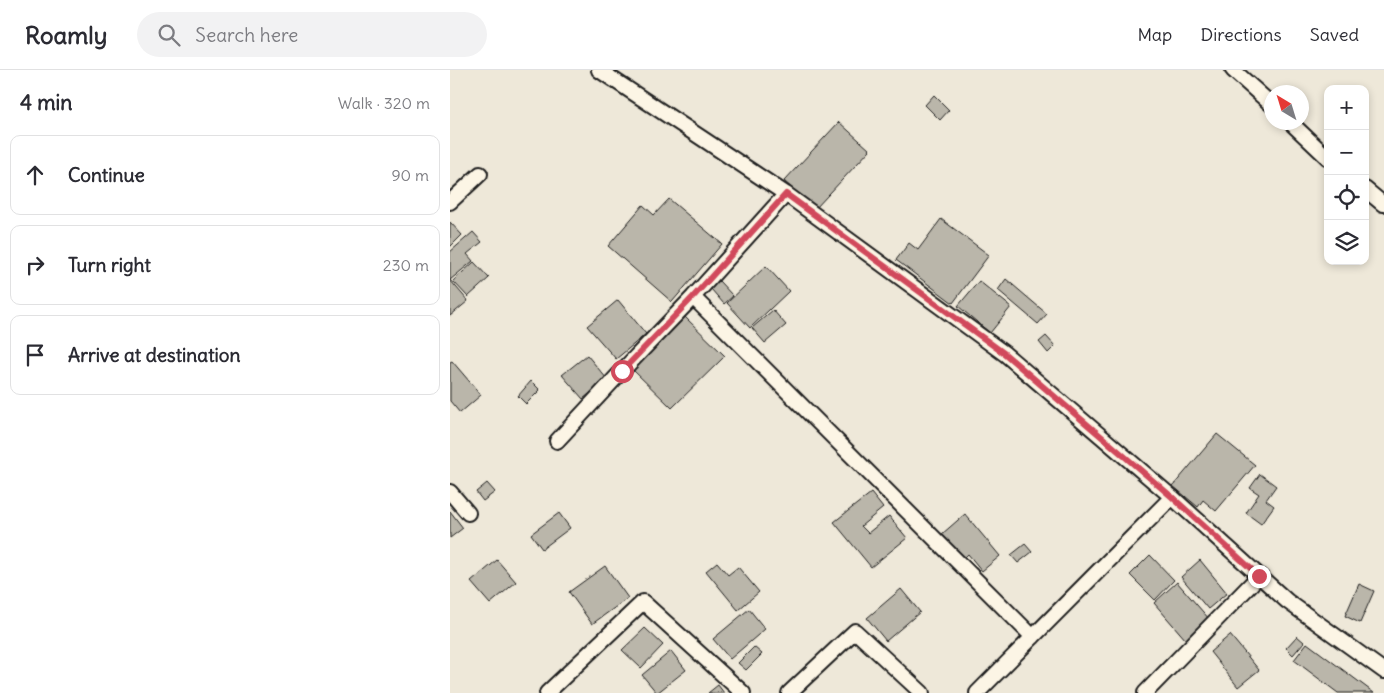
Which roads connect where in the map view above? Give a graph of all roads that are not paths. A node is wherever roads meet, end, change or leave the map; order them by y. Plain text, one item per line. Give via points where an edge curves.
1 (599, 70) edge
2 (1233, 70) edge
3 (1264, 98) edge
4 (1298, 130) edge
5 (1324, 154) edge
6 (480, 174) dead end
7 (1369, 193) edge
8 (786, 194) junction
9 (450, 202) edge
10 (1384, 204) edge
11 (693, 297) junction
12 (557, 441) dead end
13 (450, 492) edge
14 (1172, 497) junction
15 (468, 513) dead end
16 (1259, 576) junction
17 (1033, 638) junction
18 (1384, 671) edge
19 (547, 693) edge
20 (743, 693) edge
21 (789, 693) edge
22 (922, 693) edge
23 (977, 693) edge
24 (1145, 693) edge

1 - 8 street
2 - 3 street
4 - 5 street
6 - 9 street
7 - 10 street
8 - 11 street
8 - 14 street via 1005,354
11 - 12 street
11 - 17 street
13 - 15 street
14 - 16 street
14 - 17 street
16 - 18 street via 1287,601
16 - 24 street
17 - 23 street
19 - 20 street via 643,602
21 - 22 street via 855,631

